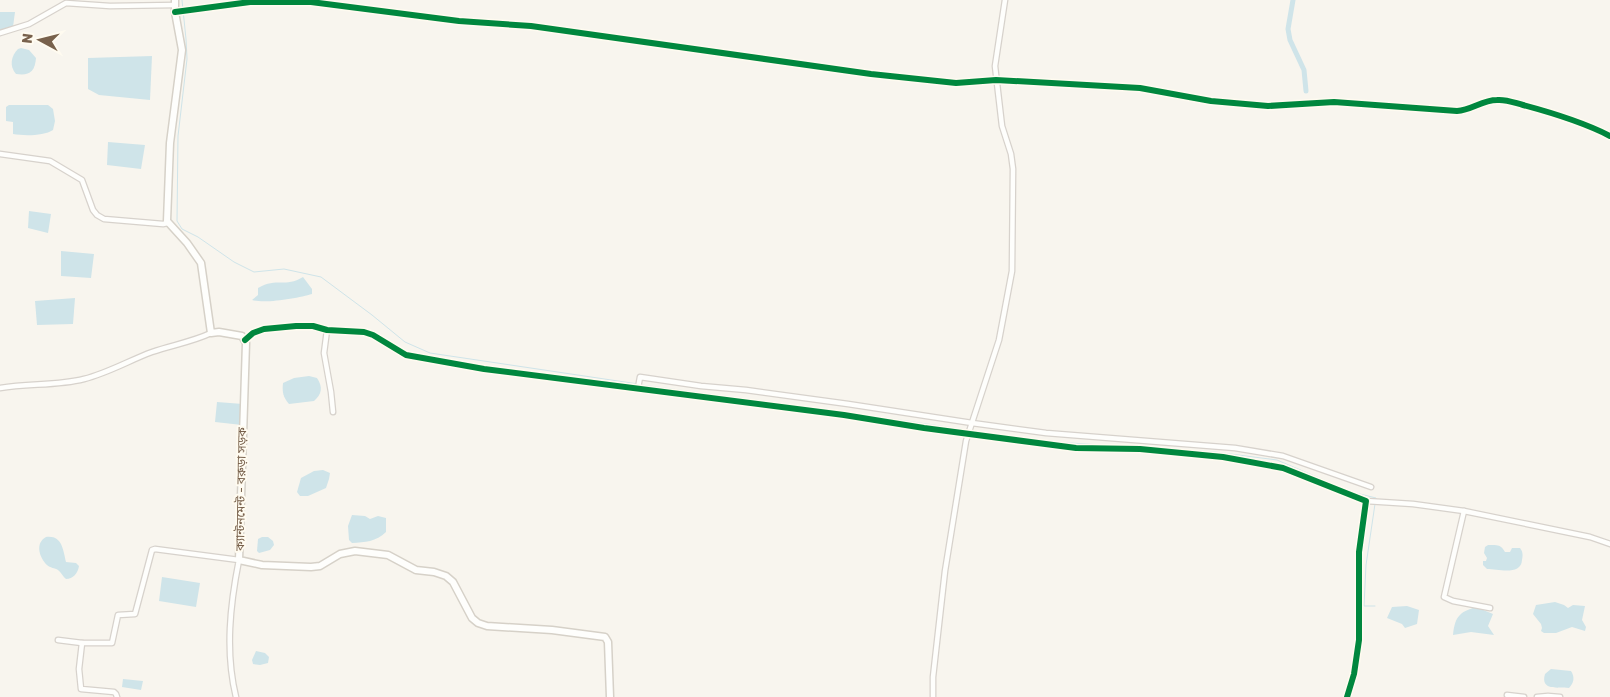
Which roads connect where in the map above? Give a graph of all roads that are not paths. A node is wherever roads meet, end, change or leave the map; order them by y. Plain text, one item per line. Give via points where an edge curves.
1 (1005, 0) edge
2 (175, 6) edge
3 (0, 33) edge
4 (996, 80) junction
5 (1610, 136) edge
6 (0, 154) edge
7 (168, 223) junction
8 (327, 330) junction
9 (211, 333) junction
10 (245, 340) junction
11 (639, 387) junction
12 (0, 388) edge
13 (333, 412) dead end
14 (972, 424) junction
15 (969, 433) junction
16 (1372, 487) dead end
17 (1368, 501) junction
18 (1464, 512) junction
19 (1610, 544) edge
20 (239, 560) junction
21 (1490, 608) dead end
22 (58, 640) dead end
23 (82, 643) junction
24 (1507, 695) dead end
25 (116, 697) edge
26 (236, 697) edge
27 (610, 697) edge
28 (933, 697) edge
29 (1347, 697) edge
30 (1524, 697) edge
31 (1537, 697) edge
32 (1560, 697) edge

1 - 4 street via 995,66
2 - 3 street via 66,3 29,24
2 - 4 street via 186,11 250,2 310,2 597,34 871,74 956,82
2 - 7 main road via 182,50 170,143
4 - 5 street via 1140,88 1211,101 1268,106 1334,102 1457,111 1500,99 1546,111
4 - 14 street via 1002,126 1013,169 1012,271 999,340
6 - 7 street via 50,161 82,180 93,210 104,219
7 - 9 main road via 201,263
8 - 10 street via 313,326 279,328 253,333
8 - 11 street via 364,332 406,354 484,369
8 - 13 street via 324,353
9 - 10 main road via 237,334
9 - 12 street via 85,378
10 - 20 main road, ক্যান্টনমেন্ট - বরুড়া সড়ক
11 - 14 street via 640,377
11 - 15 street
14 - 15 street
14 - 16 street via 1235,448 1283,456
15 - 17 street via 1076,448 1223,457 1283,468
15 - 28 street via 945,571
17 - 18 street
17 - 29 street via 1359,552 1359,640
18 - 19 street via 1590,537
18 - 21 street via 1444,597
20 - 23 street via 152,550 135,614 118,615 112,643
20 - 26 street via 232,600 230,649
20 - 27 main road, ক্যান্টনমেন্ট - বরুড়া সড়ক via 311,567 355,551 388,555 416,570 446,576 453,582 472,618 487,626 605,637 608,642
22 - 23 street
23 - 25 street via 79,669 82,689 114,692
24 - 30 street
31 - 32 street

